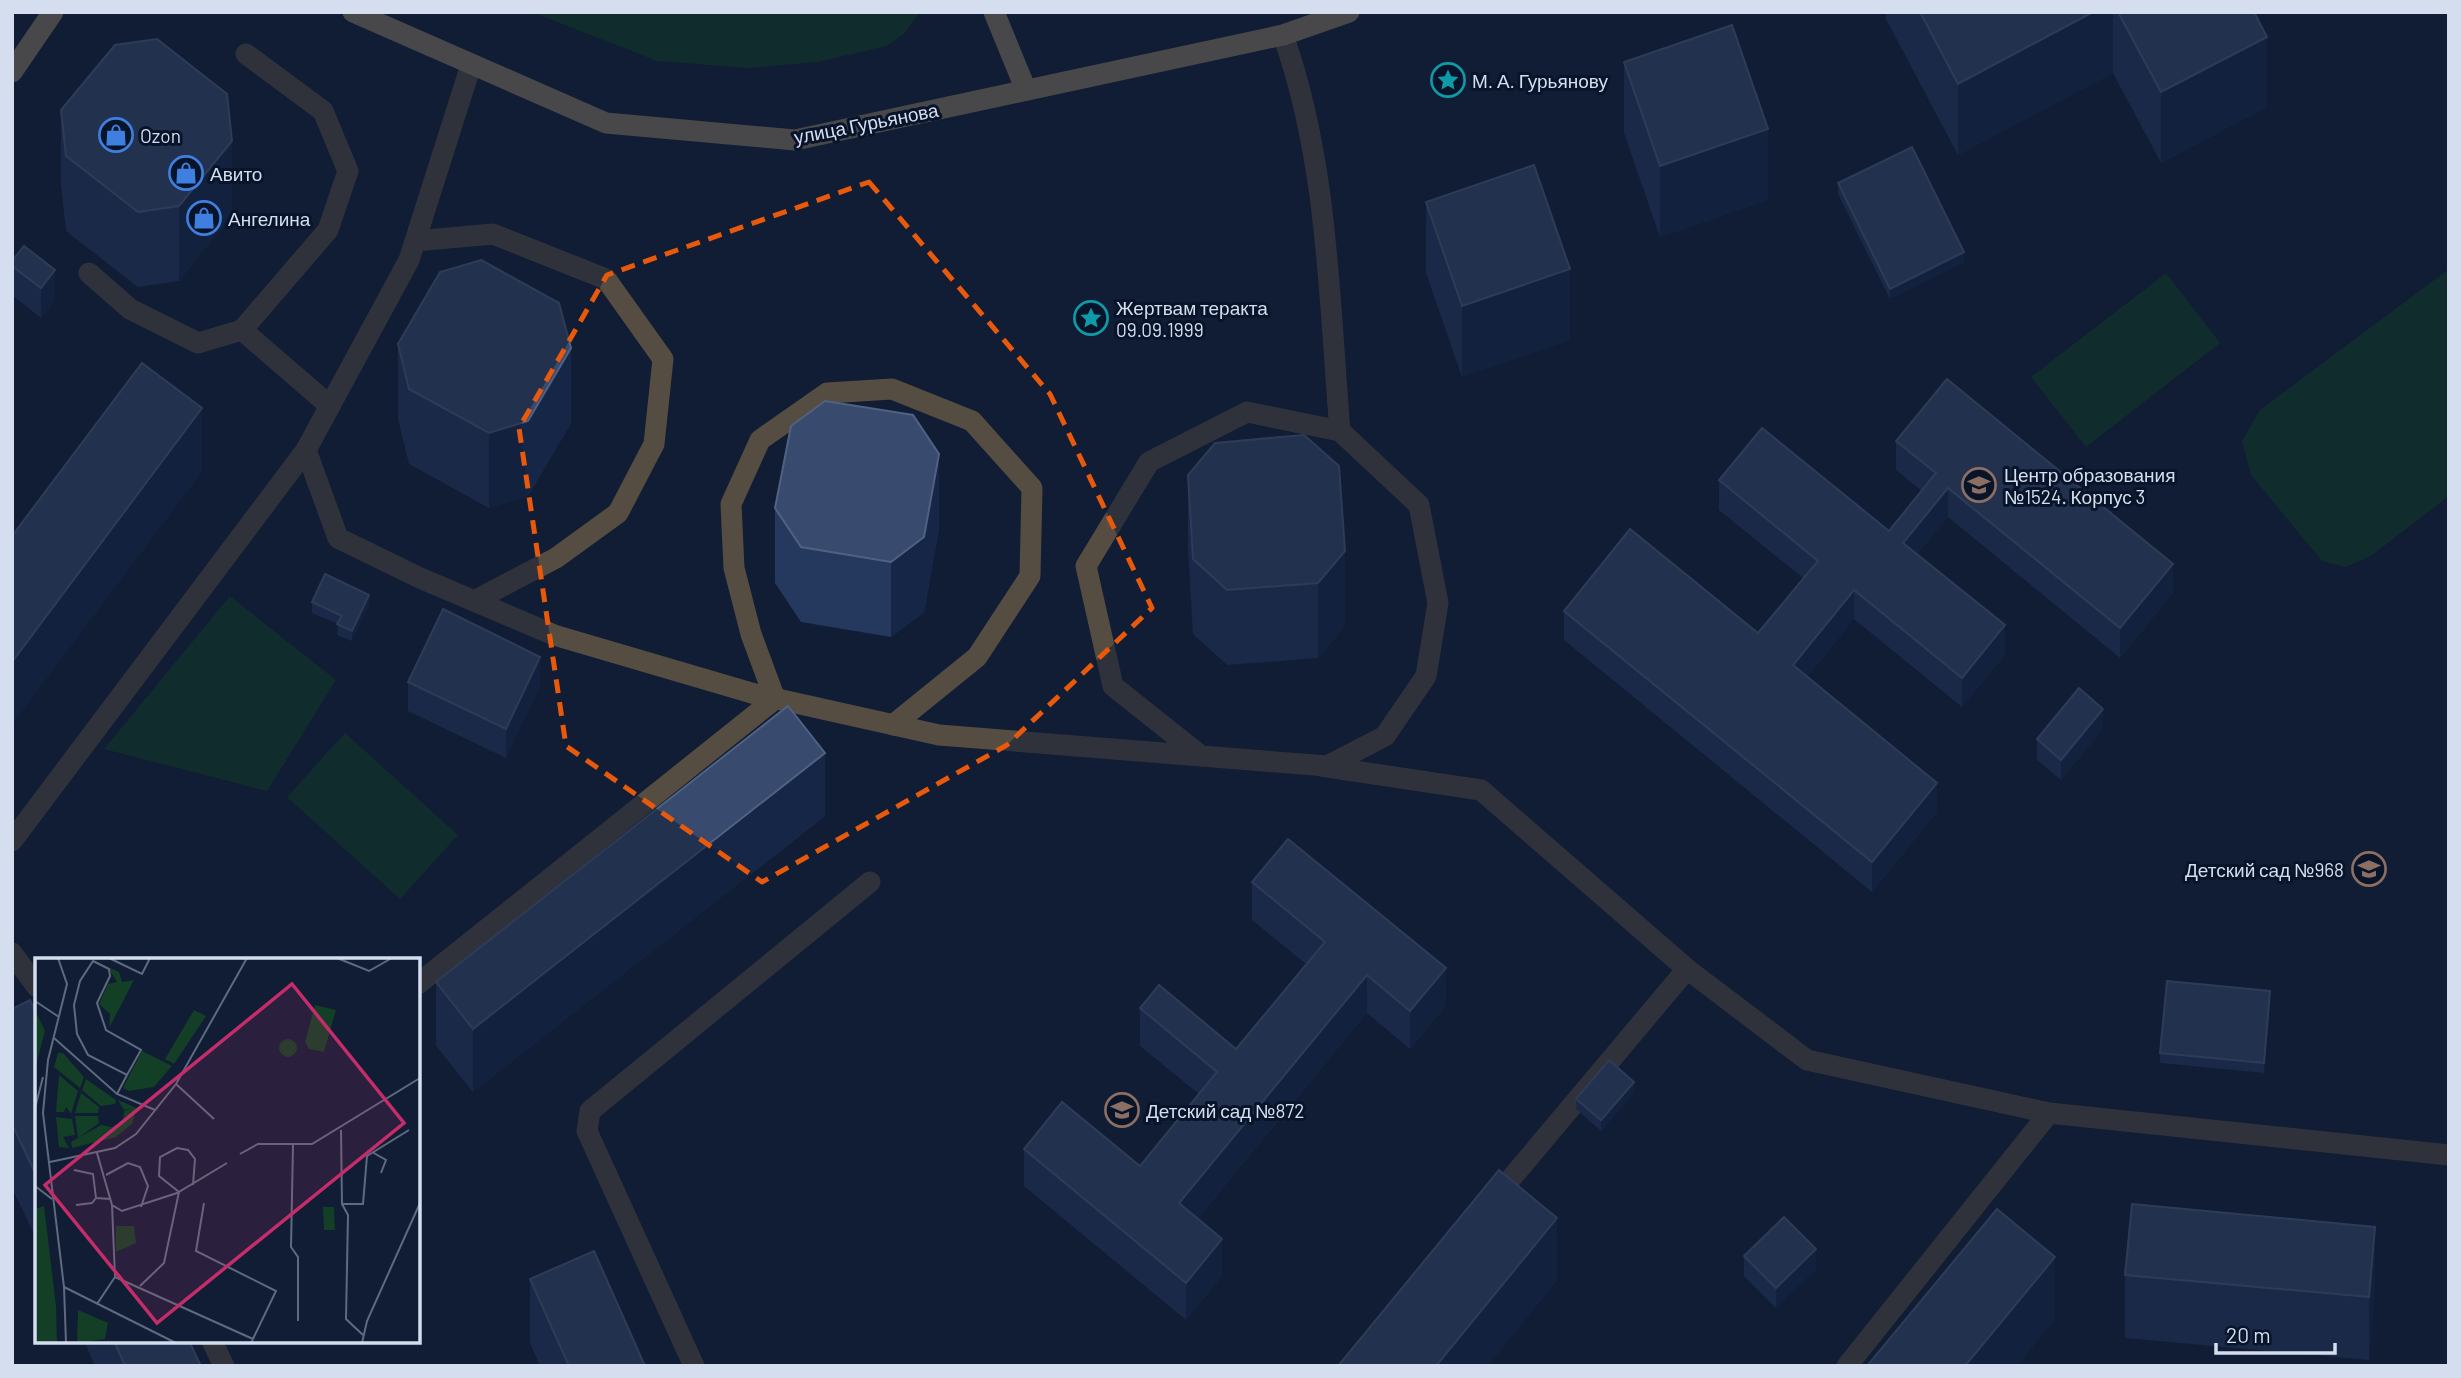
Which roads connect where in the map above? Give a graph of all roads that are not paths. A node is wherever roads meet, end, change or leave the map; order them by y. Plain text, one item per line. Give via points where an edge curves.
1 (53, 12) edge
2 (354, 12) edge
3 (994, 12) edge
4 (1349, 12) edge
5 (1283, 35) junction
6 (246, 54) dead end
7 (471, 65) junction
8 (12, 72) edge
9 (1026, 90) junction
10 (415, 241) junction
11 (89, 273) dead end
12 (242, 330) junction
13 (330, 405) junction
14 (1340, 431) junction
15 (306, 450) junction
16 (474, 601) junction
17 (775, 699) junction
18 (892, 725) junction
19 (1201, 756) junction
20 (1321, 766) junction
21 (12, 841) edge
22 (870, 882) dead end
23 (12, 953) edge
24 (1687, 968) junction
25 (420, 982) edge
26 (35, 984) edge
27 (2049, 1113) junction
28 (2449, 1155) edge
29 (1477, 1219) edge
30 (213, 1343) edge
31 (224, 1366) edge
32 (694, 1366) edge
33 (1847, 1366) edge

1 - 8 main road
2 - 7 main road, улица Гурьянова
3 - 9 main road
4 - 5 main road, улица Гурьянова
5 - 9 main road, улица Гурьянова
5 - 14 lane via 1298,78 1319,177
6 - 12 lane via 323,111 348,171 328,230
7 - 9 main road, улица Гурьянова via 606,123 794,140
7 - 10 lane
10 - 13 lane
10 - 16 lane via 493,234 606,279 663,359 654,444 618,513 556,558
11 - 12 lane via 130,309 198,343
12 - 13 lane
13 - 15 lane
14 - 19 lane via 1247,412 1149,462 1086,566 1113,686
14 - 20 lane via 1419,505 1438,603 1426,676 1385,736
15 - 16 lane via 338,538
15 - 21 lane
16 - 17 lane via 554,635
17 - 18 lane
17 - 18 lane via 734,568 731,504 760,440 827,393 892,389 972,421 1032,488 1030,576 977,657
17 - 25 lane
18 - 19 lane via 939,735
19 - 20 lane
20 - 24 lane via 1481,790
22 - 32 lane via 590,1111 587,1131
23 - 26 lane
24 - 27 lane via 1807,1060
24 - 29 lane
27 - 28 lane
27 - 33 lane
30 - 31 lane

